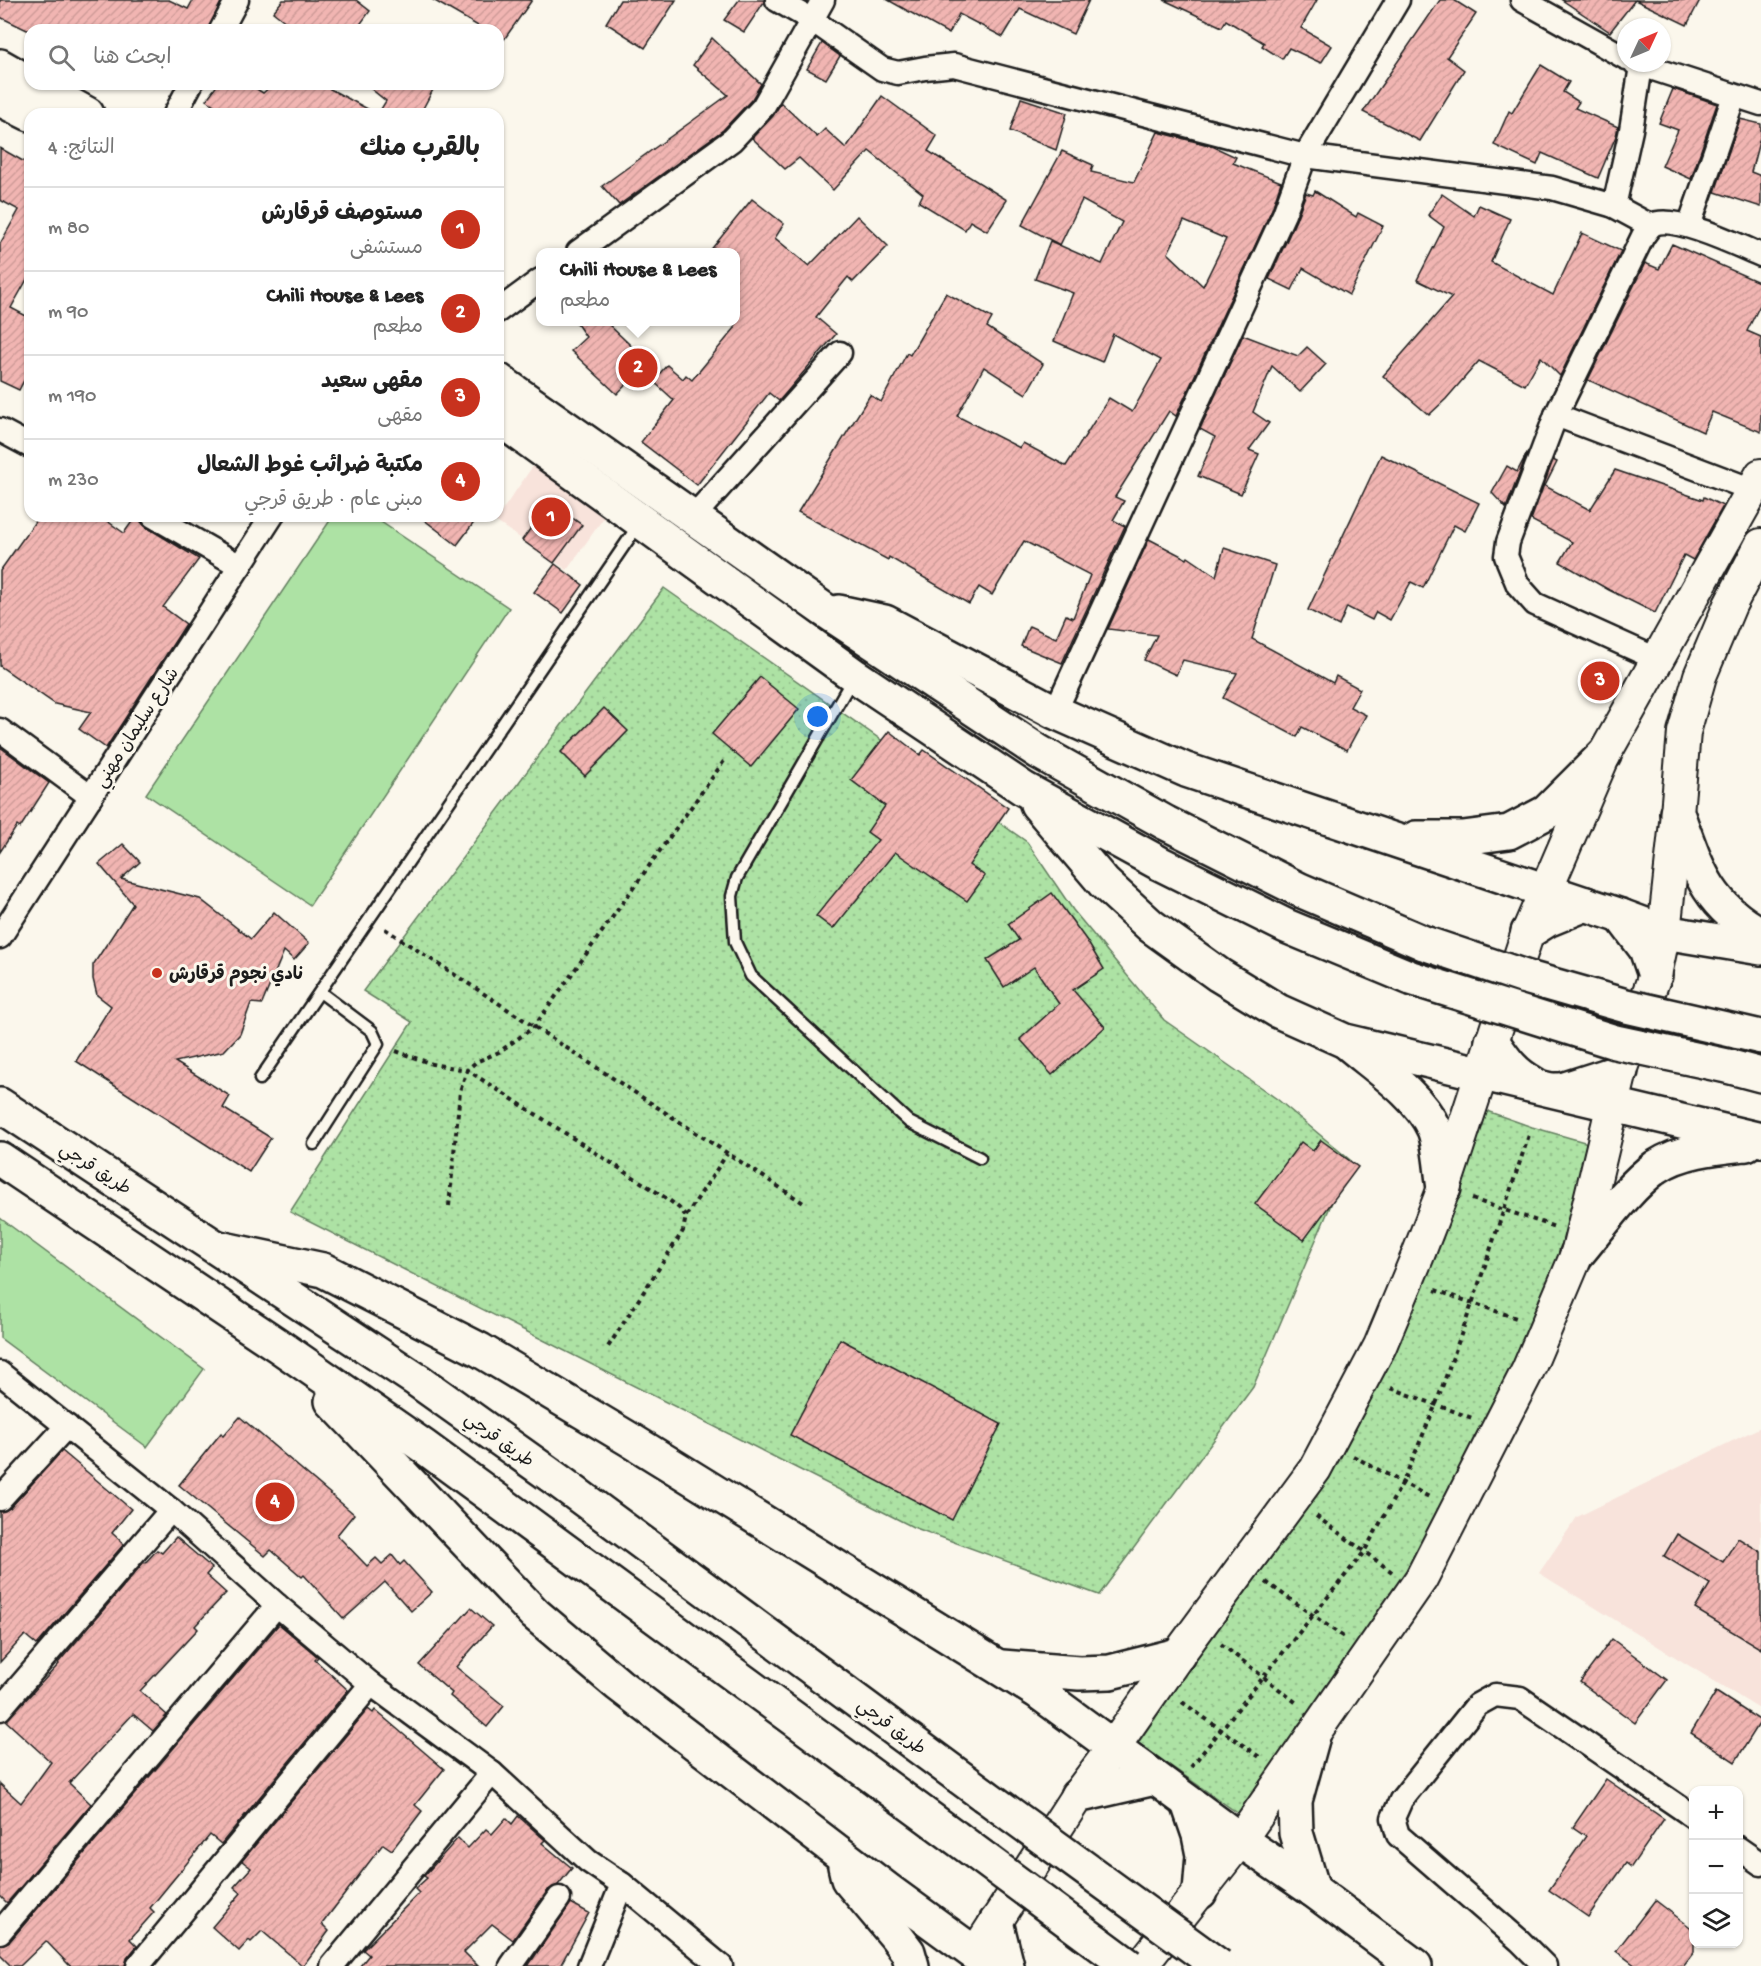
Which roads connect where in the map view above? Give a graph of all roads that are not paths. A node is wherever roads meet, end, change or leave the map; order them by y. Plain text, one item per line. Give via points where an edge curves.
1 (237, 0) edge
2 (777, 0) edge
3 (823, 0) edge
4 (1398, 0) edge
5 (1522, 0) edge
6 (812, 20) junction
7 (224, 24) edge
8 (1617, 53) edge
9 (0, 66) edge
10 (1633, 72) edge
11 (1663, 72) edge
12 (24, 79) edge
13 (44, 90) edge
14 (188, 90) edge
15 (1734, 96) junction
16 (0, 99) edge
17 (1761, 104) edge
18 (76, 108) edge
19 (178, 108) edge
20 (24, 111) edge
21 (1305, 156) junction
22 (1614, 206) junction
23 (1651, 226) junction
24 (1689, 226) junction
25 (584, 248) edge
26 (1761, 255) edge
27 (536, 283) edge
28 (504, 307) edge
29 (840, 353) dead end
30 (504, 384) edge
31 (1556, 415) junction
32 (504, 422) edge
33 (0, 430) edge
34 (24, 444) edge
35 (1757, 482) edge
36 (693, 517) junction
37 (641, 521) junction
38 (163, 522) edge
39 (268, 522) edge
40 (1761, 545) edge
41 (240, 566) junction
42 (823, 609) junction
43 (1659, 660) junction
44 (855, 676) junction
45 (1055, 712) junction
46 (0, 730) edge
47 (1604, 755) junction
48 (1024, 789) junction
49 (91, 797) junction
50 (1677, 813) junction
51 (1390, 839) junction
52 (1547, 891) junction
53 (1586, 904) junction
54 (1621, 916) junction
55 (1528, 932) junction
56 (1664, 932) junction
57 (1761, 934) edge
58 (0, 937) edge
59 (1761, 948) edge
60 (1655, 975) junction
61 (320, 992) junction
62 (1748, 1034) edge
63 (1345, 1041) junction
64 (1492, 1041) junction
65 (1622, 1071) junction
66 (1480, 1074) junction
67 (1761, 1075) edge
68 (260, 1079) dead end
69 (1548, 1089) junction
70 (0, 1105) edge
71 (1613, 1105) junction
72 (1761, 1141) edge
73 (314, 1144) dead end
74 (980, 1158) dead end
75 (0, 1159) edge
76 (1457, 1193) junction
77 (1571, 1242) junction
78 (219, 1248) junction
79 (279, 1346) junction
80 (0, 1373) edge
81 (67, 1426) junction
82 (0, 1499) edge
83 (171, 1510) junction
84 (277, 1605) junction
85 (1178, 1655) junction
86 (998, 1666) junction
87 (371, 1684) junction
88 (0, 1709) edge
89 (1313, 1736) junction
90 (1113, 1748) junction
91 (492, 1773) junction
92 (1171, 1791) junction
93 (1077, 1796) junction
94 (1689, 1815) edge
95 (1240, 1840) junction
96 (1743, 1851) edge
97 (843, 1855) junction
98 (1761, 1864) edge
99 (622, 1884) junction
100 (1313, 1890) junction
101 (1200, 1892) junction
102 (559, 1898) dead end
103 (996, 1922) junction
104 (0, 1932) edge
105 (978, 1962) edge
106 (138, 1966) edge
107 (332, 1966) edge
108 (511, 1966) edge
109 (589, 1966) edge
110 (721, 1966) edge
111 (912, 1966) edge
112 (1007, 1966) edge
113 (1129, 1966) edge
114 (1141, 1966) edge
115 (1220, 1966) edge
116 (1415, 1966) edge
117 (1545, 1966) edge

1 - 7 street
2 - 6 street
3 - 6 street
4 - 21 street
5 - 8 street
6 - 21 street via 882,69 898,73 954,65
6 - 25 street via 763,107 732,140
9 - 12 main road
10 - 22 street via 1630,130
11 - 15 street
13 - 18 main road
14 - 19 street
15 - 17 street
15 - 24 street
16 - 20 main road
21 - 22 street via 1552,188
21 - 45 street via 1284,214
22 - 23 street
23 - 24 street via 1662,222
23 - 31 street
24 - 26 street
27 - 28 street
29 - 36 street
30 - 36 main road
31 - 35 street
31 - 43 street via 1508,542 1506,556 1511,569 1518,585 1535,604
32 - 37 main road
33 - 34 street
35 - 43 main road
36 - 42 main road
37 - 44 main road
37 - 61 lane
38 - 41 street
39 - 41 street, شارع سليمان مهني
40 - 50 main road via 1700,676 1684,732
41 - 49 street, شارع سليمان مهني
42 - 45 main road via 885,622
42 - 62 main road, bridge via 1039,752 1156,818 1300,890 1424,943 1525,977 1626,1006
43 - 47 main road
44 - 48 main road
44 - 74 lane via 737,878 732,896 735,942 751,976 909,1122
45 - 51 main road via 1186,770
46 - 49 street
47 - 51 main road via 1547,812 1509,831 1463,838
47 - 52 main road
48 - 63 main road via 1104,883 1151,926 1278,1011
48 - 67 main road, bridge via 1159,863 1286,926 1411,978 1615,1042
49 - 58 street, شارع سليمان مهني
50 - 56 main road
50 - 57 main road via 1700,874 1715,899 1742,924
51 - 52 main road
52 - 53 main road
52 - 55 main road
53 - 54 main road
53 - 55 main road
54 - 56 main road
54 - 60 main road via 1646,949
55 - 64 main road
56 - 59 main road
56 - 60 main road
60 - 65 main road
61 - 68 lane
61 - 73 lane via 372,1031 378,1044
63 - 66 main road
63 - 76 main road via 1413,1098 1426,1114
64 - 66 main road
64 - 69 main road via 1520,1076
65 - 69 main road via 1562,1090
65 - 71 main road
66 - 69 main road
66 - 76 main road
69 - 71 main road
70 - 78 main road, طريق قرجي
71 - 72 main road
71 - 77 main road
72 - 77 main road via 1713,1147 1656,1167
75 - 79 main road
76 - 85 main road via 1316,1469
77 - 89 main road via 1528,1370 1421,1579
78 - 86 main road via 323,1270 480,1350
78 - 115 main road, طريق قرجي, bridge via 445,1399
79 - 97 main road via 535,1614 619,1685
79 - 113 main road, bridge via 423,1446
80 - 81 street
81 - 82 street
81 - 83 street
83 - 84 street
83 - 88 street
84 - 87 street
84 - 104 street
85 - 86 main road via 1110,1672
85 - 90 main road
86 - 90 main road
87 - 91 street
87 - 106 street
89 - 95 main road
89 - 100 main road via 1295,1801 1296,1833
90 - 92 main road
90 - 93 main road
91 - 99 street via 588,1861
91 - 107 street
92 - 93 main road
92 - 95 main road
92 - 101 main road via 1199,1835 1203,1855
93 - 103 main road
94 - 117 street via 1520,1698 1495,1695 1477,1706 1401,1800 1393,1818 1398,1835
95 - 100 main road
95 - 101 main road
96 - 98 street
97 - 105 main road
97 - 111 main road via 848,1879 908,1952
99 - 109 street
99 - 110 street
100 - 116 main road
101 - 114 main road
102 - 108 street
103 - 105 main road
103 - 112 main road

